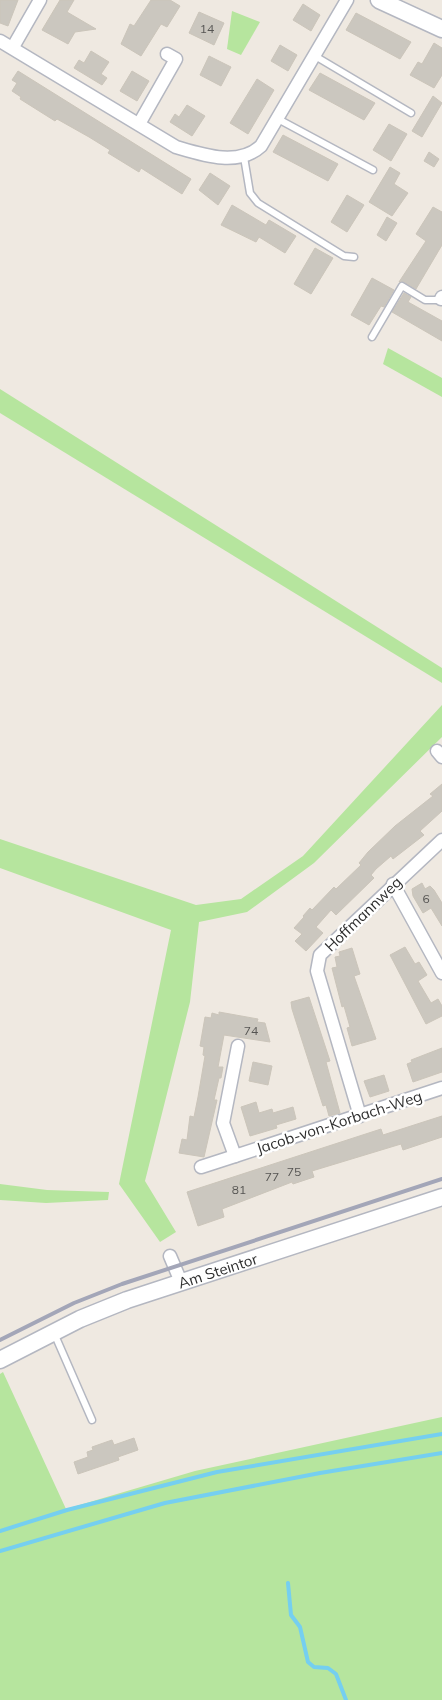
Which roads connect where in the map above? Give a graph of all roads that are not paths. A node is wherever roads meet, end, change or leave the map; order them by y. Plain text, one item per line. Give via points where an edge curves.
1 (40, 0) edge
2 (348, 0) edge
3 (379, 0) edge
4 (442, 29) edge
5 (0, 41) edge
6 (13, 47) junction
7 (167, 54) dead end
8 (315, 56) junction
9 (411, 113) dead end
10 (278, 118) junction
11 (139, 124) junction
12 (244, 157) junction
13 (373, 170) dead end
14 (354, 257) dead end
15 (442, 298) edge
16 (372, 337) dead end
17 (442, 840) edge
18 (393, 884) junction
19 (442, 973) edge
20 (238, 1046) dead end
21 (442, 1088) edge
22 (360, 1116) junction
23 (235, 1156) junction
24 (201, 1167) dead end
25 (442, 1197) edge
26 (170, 1256) dead end
27 (181, 1282) junction
28 (54, 1332) junction
29 (0, 1360) edge
30 (92, 1420) dead end

1 - 6 street
2 - 8 street
3 - 4 street
5 - 6 street
6 - 11 street
7 - 11 street via 176,59
8 - 9 lane
8 - 10 street
10 - 12 street via 261,146
10 - 13 lane
11 - 12 street via 176,147 199,154
12 - 14 lane via 250,192 258,203 344,256
15 - 16 lane via 425,300 402,286
17 - 18 street, Hoffmannweg
18 - 19 street
18 - 22 street, Hoffmannweg via 320,954 316,971
20 - 23 street via 223,1123
21 - 22 street, Jacob-von-Korbach-Weg
22 - 23 street, Jacob-von-Korbach-Weg
23 - 24 street, Jacob-von-Korbach-Weg
25 - 27 street, Am Steintor
26 - 27 street
27 - 28 street, Am Steintor via 127,1300
28 - 29 street, Am Steintor
28 - 30 lane

